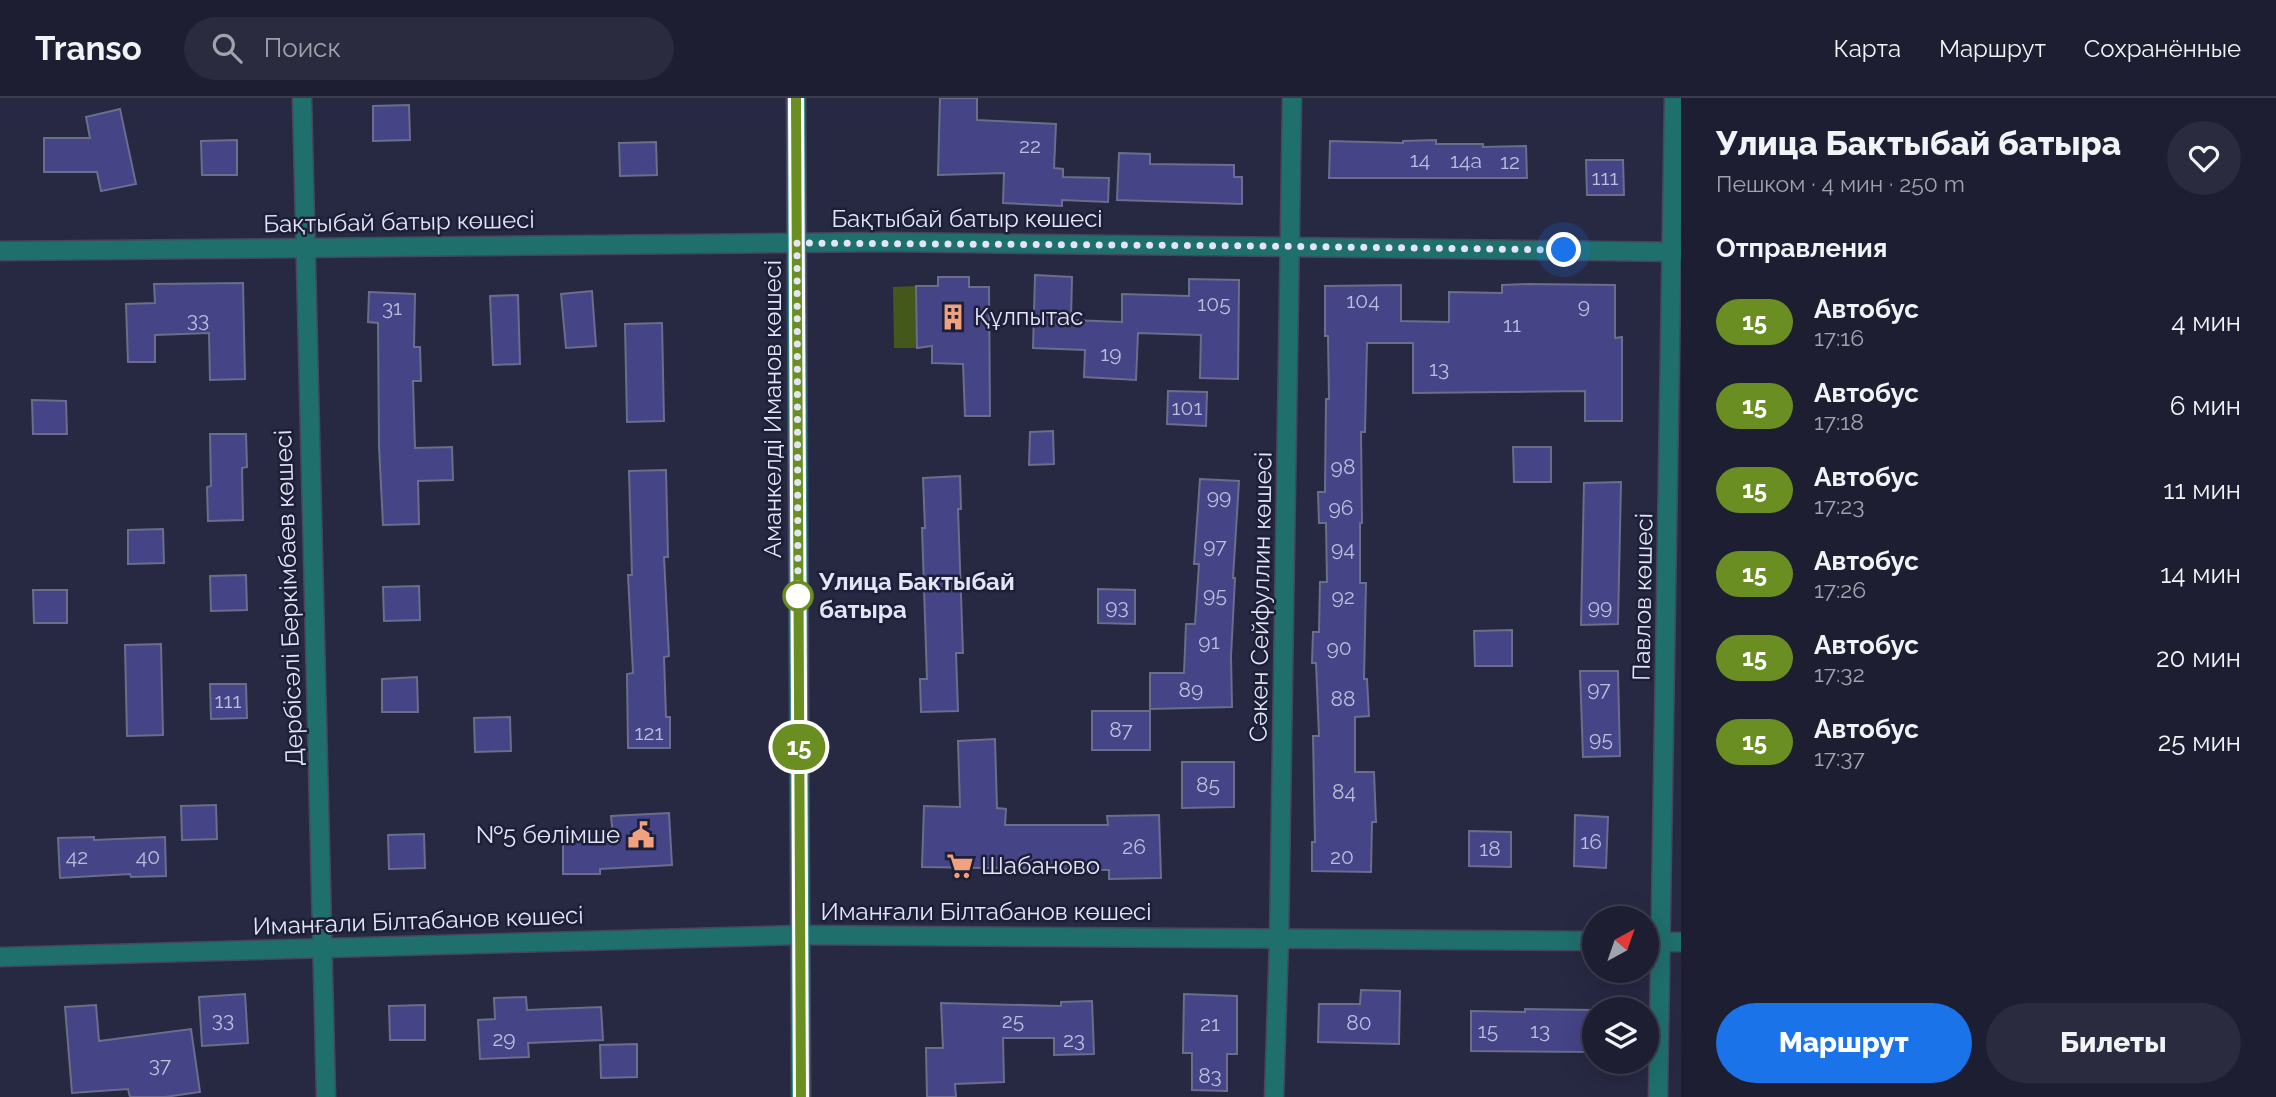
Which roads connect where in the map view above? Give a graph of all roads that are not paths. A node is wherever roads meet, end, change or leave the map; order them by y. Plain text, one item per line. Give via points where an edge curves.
1 (302, 98) edge
2 (796, 98) edge
3 (1292, 98) edge
4 (1674, 98) edge
5 (797, 243) junction
6 (1291, 246) junction
7 (304, 248) junction
8 (0, 251) edge
9 (1677, 252) edge
10 (1655, 906) edge
11 (800, 935) junction
12 (1279, 939) junction
13 (1582, 941) edge
14 (1659, 942) edge
15 (1681, 942) edge
16 (323, 948) junction
17 (0, 957) edge
18 (1655, 984) edge
19 (326, 1097) edge
20 (801, 1097) edge
21 (1274, 1097) edge
22 (1658, 1097) edge

1 - 7 street, Дербісәлі Беркімбаев көшесі
2 - 5 main road, Аманкелді Иманов көшесі
3 - 6 street, Сәкен Сейфуллин көшесі
4 - 9 street, Павлов көшесі
5 - 6 street, Бақтыбай батыр көшесі
5 - 7 street, Бақтыбай батыр көшесі
5 - 11 main road, Аманкелді Иманов көшесі
6 - 9 street, Бақтыбай батыр көшесі
6 - 12 street, Сәкен Сейфуллин көшесі
7 - 8 street, Бақтыбай батыр көшесі
7 - 16 street, Дербісәлі Беркімбаев көшесі
9 - 10 street, Павлов көшесі
11 - 12 street, Иманғали Білтабанов көшесі
11 - 16 street, Иманғали Білтабанов көшесі
11 - 20 main road, Аманкелді Иманов көшесі
12 - 13 street, Иманғали Білтабанов көшесі
12 - 21 street, Сәкен Сейфуллин көшесі
14 - 15 street
16 - 17 street, Иманғали Білтабанов көшесі
16 - 19 street, Дербісәлі Беркімбаев көшесі
18 - 22 street, Павлов көшесі

